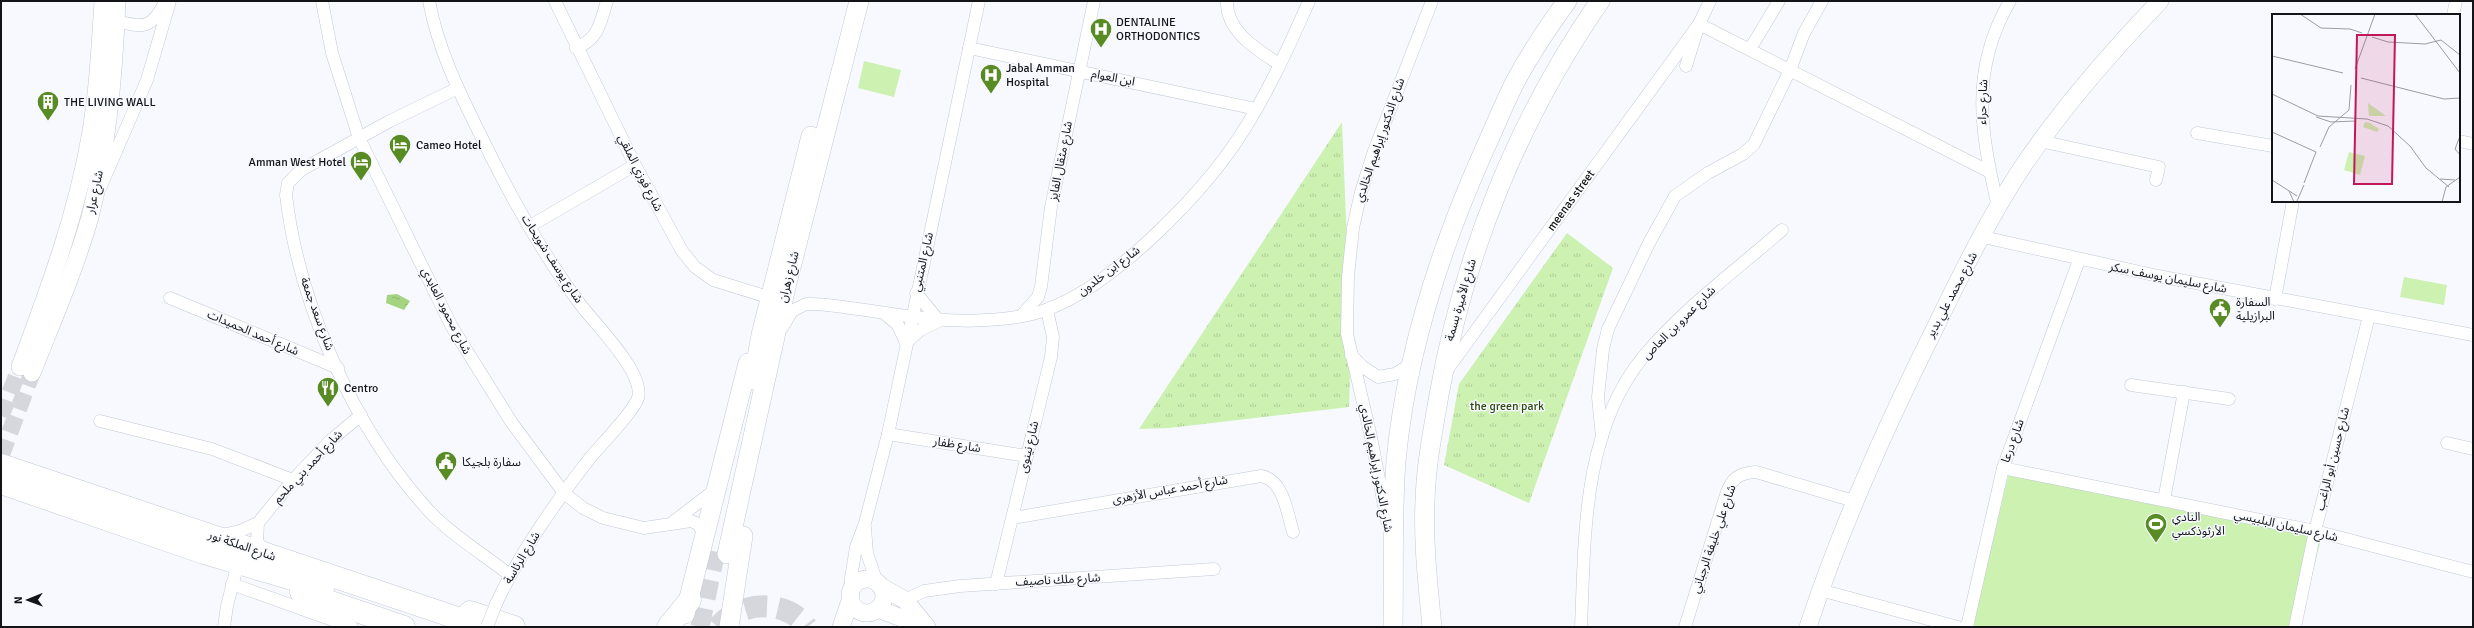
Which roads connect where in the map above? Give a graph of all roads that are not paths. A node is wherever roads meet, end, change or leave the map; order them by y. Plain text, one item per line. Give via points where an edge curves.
1 (103, 1) edge
2 (118, 1) edge
3 (166, 1) edge
4 (170, 1) edge
5 (322, 1) edge
6 (430, 1) edge
7 (555, 1) edge
8 (607, 1) edge
9 (846, 1) edge
10 (858, 1) edge
11 (979, 1) edge
12 (1093, 1) edge
13 (1227, 1) edge
14 (1309, 1) edge
15 (1432, 1) edge
16 (1567, 1) edge
17 (1600, 1) edge
18 (1710, 1) edge
19 (1779, 1) edge
20 (1822, 1) edge
21 (2010, 1) edge
22 (2160, 1) edge
23 (2456, 1) edge
24 (2453, 14) edge
25 (117, 20) junction
26 (1699, 24) junction
27 (576, 48) junction
28 (969, 48) junction
29 (1750, 49) junction
30 (1279, 64) junction
31 (1686, 66) dead end
32 (1790, 70) junction
33 (1078, 71) junction
34 (458, 88) junction
35 (1256, 109) junction
36 (2197, 132) dead end
37 (359, 138) junction
38 (2040, 141) junction
39 (2460, 141) edge
40 (2473, 144) edge
41 (2272, 146) edge
42 (635, 165) junction
43 (1988, 171) junction
44 (2156, 180) dead end
45 (94, 197) junction
46 (2293, 202) edge
47 (1998, 207) junction
48 (530, 226) junction
49 (1782, 230) dead end
50 (1983, 237) junction
51 (2078, 260) junction
52 (916, 293) junction
53 (170, 298) dead end
54 (770, 298) junction
55 (2275, 299) junction
56 (1047, 310) junction
57 (884, 313) junction
58 (1021, 316) junction
59 (2369, 316) junction
60 (911, 317) junction
61 (939, 321) junction
62 (2473, 334) edge
63 (768, 336) junction
64 (906, 343) junction
65 (1351, 355) junction
66 (1411, 364) junction
67 (338, 368) junction
68 (767, 371) junction
69 (1442, 376) junction
70 (2131, 385) dead end
71 (2184, 392) junction
72 (2229, 398) dead end
73 (361, 415) junction
74 (100, 420) dead end
75 (888, 434) junction
76 (1602, 437) junction
77 (2447, 443) dead end
78 (2473, 449) edge
79 (1027, 456) junction
80 (1, 465) edge
81 (2003, 468) junction
82 (293, 480) junction
83 (1, 483) edge
84 (716, 489) junction
85 (564, 493) junction
86 (2164, 500) junction
87 (1854, 501) junction
88 (1013, 518) junction
89 (673, 522) junction
90 (258, 523) junction
91 (865, 523) junction
92 (2315, 531) junction
93 (1293, 532) dead end
94 (210, 535) junction
95 (717, 547) junction
96 (268, 555) junction
97 (1393, 558) junction
98 (238, 563) junction
99 (285, 569) junction
100 (1214, 569) dead end
101 (2473, 572) edge
102 (510, 575) junction
103 (232, 584) junction
104 (879, 584) junction
105 (996, 584) junction
106 (1820, 590) junction
107 (851, 596) junction
108 (905, 600) junction
109 (876, 610) junction
110 (682, 620) edge
111 (728, 626) edge
112 (224, 627) edge
113 (352, 627) edge
114 (404, 627) edge
115 (451, 627) edge
116 (485, 627) edge
117 (514, 627) edge
118 (842, 627) edge
119 (860, 627) edge
120 (926, 627) edge
121 (1393, 627) edge
122 (1432, 627) edge
123 (1581, 627) edge
124 (1685, 627) edge
125 (1808, 627) edge
126 (1958, 627) edge
127 (1967, 627) edge
128 (2295, 627) edge

1 - 45 street, شارع عرار via 94,112 86,161 26,370 71,272
2 - 25 street, شارع عرار
3 - 25 street via 156,17 146,26 140,27
4 - 45 street via 146,80 109,170
5 - 37 street, شارع محمود العابدي via 332,53
6 - 34 street, شارع يوسف شويحات via 439,42
7 - 27 street, شارع فوزي الملقي
8 - 27 street via 594,38 588,44
9 - 54 main road, شارع زهران
10 - 63 main road, شارع زهران
11 - 28 street, شارع المتنبي
12 - 33 street, شارع مثقال الفايز
13 - 30 street via 1226,12 1234,27 1246,41
14 - 30 street, شارع ابن خلدون
15 - 65 street, شارع الدكتور إبراهيم الخالدي via 1374,151 1358,203 1346,298 1346,324
16 - 66 main road via 1516,81 1457,212 1430,292
17 - 69 main road, شارع الأميرة بسمة via 1544,89 1506,170 1466,278
18 - 26 street
19 - 29 street
20 - 32 street via 1804,33
21 - 43 street, شارع حراء via 1996,26 1987,51 1982,90
22 - 38 street, شارع محمد علي بدير via 2085,84
23 - 24 street
25 - 45 street, شارع عرار via 109,111
26 - 29 street
26 - 31 street
26 - 69 street, meenas street
27 - 42 street, شارع فوزي الملقي
28 - 33 street, ابن العوام
28 - 52 street, شارع المتنبي
29 - 32 street
30 - 35 street, شارع ابن خلدون
32 - 43 street
32 - 76 street via 1761,131 1749,150 1682,190 1670,202 1657,227 1604,341 1598,397
33 - 35 street, ابن العوام
33 - 58 street, شارع مثقال الفايز via 1048,226 1041,287 1038,297
34 - 37 street, شارع سعد جمعة
34 - 48 street, شارع يوسف شويحات via 504,183
35 - 56 street, شارع ابن خلدون via 1236,142 1208,177 1156,233 1089,288
36 - 41 street
37 - 67 street, شارع سعد جمعة via 293,176 288,183 286,195 306,290
37 - 85 street, شارع محمود العابدي via 467,353 512,423
38 - 44 street via 2159,167
38 - 47 street, شارع محمد علي بدير
39 - 40 street
42 - 48 street
42 - 54 street, شارع فوزي الملقي via 673,237 695,267 723,285
43 - 47 street, شارع حراء
46 - 55 street
47 - 50 street, شارع محمد علي بدير
48 - 85 street, شارع يوسف شويحات via 571,292 630,368 638,386 636,403
49 - 76 street, شارع عمرو بن العاص via 1704,296 1643,357 1623,387
50 - 51 street, شارع سليمان يوسف سكر
50 - 87 street, شارع محمد علي بدير via 1917,363
51 - 55 street, شارع سليمان يوسف سكر
51 - 81 street, شارع درعا
52 - 60 street, شارع المتنبي
52 - 61 street
53 - 67 street, شارع أحمد الحميدات
54 - 63 main road, شارع زهران
55 - 59 street, شارع سليمان يوسف سكر
56 - 58 street, شارع ابن خلدون
56 - 79 street, شارع نينوى via 1053,346
57 - 60 street, شارع ابن خلدون
57 - 63 street, شارع ابن خلدون via 813,304 802,305
57 - 64 street via 898,324
58 - 61 street, شارع ابن خلدون
59 - 62 street, شارع سليمان يوسف سكر
59 - 92 street, شارع حسين أبو الراغب
60 - 61 street, شارع ابن خلدون
60 - 64 street, شارع المتنبي
61 - 64 street via 920,330
63 - 68 main road, شارع زهران
63 - 84 main road via 748,363
63 - 95 main road, شارع زهران
64 - 75 street, شارع المتنبي
65 - 66 street via 1378,377 1395,374
65 - 97 street, شارع الدكتور إبراهيم الخالدي via 1373,444
66 - 97 main road via 1396,461
67 - 73 street, شارع سعد جمعة
68 - 95 main road, شارع زهران
68 - 111 main road via 765,412
69 - 122 main road, شارع الأميرة بسمة via 1425,499 1425,542
70 - 71 street
71 - 72 street
71 - 86 street
73 - 82 street, شارع أحمد بني ملحم via 331,440
73 - 102 street, شارع سعد جمعة via 393,466 430,511 453,532
74 - 82 street via 212,449
75 - 79 street, شارع ظفار
75 - 91 street, شارع المتنبي
76 - 123 street, شارع عمرو بن العاص via 1586,519
77 - 78 street
79 - 88 street, شارع نينوى
80 - 94 highway, شارع الملكة نور
81 - 86 street, شارع سليمان البلبيسي
81 - 127 street, شارع درعا
82 - 90 street, شارع أحمد بني ملحم
83 - 98 highway, شارع الملكة نور
84 - 89 street, شارع محمود العابدي
84 - 95 main road
85 - 89 street, شارع محمود العابدي via 583,508 619,523 644,528
85 - 102 street, شارع الرئاسة
86 - 92 street, شارع سليمان البلبيسي
87 - 106 street, شارع محمد علي بدير
87 - 124 street, شارع علي خليفة الرجباني via 1756,472 1735,477 1728,490
88 - 93 street, شارع أحمد عباس الأزهرى via 1261,476 1268,477 1278,487
88 - 105 street, شارع نينوى
89 - 95 street, شارع محمود العابدي via 696,523
90 - 94 street via 233,533
90 - 96 street via 257,541
91 - 104 street, شارع المتنبي via 867,553
91 - 107 street, شارع المتنبي via 858,538 852,566
92 - 101 street, شارع سليمان البلبيسي
92 - 128 street, شارع حسين أبو الراغب
94 - 96 highway, شارع الملكة نور
95 - 110 main road
96 - 99 highway, شارع الملكة نور
97 - 121 main road
98 - 99 highway, شارع الملكة نور
98 - 103 street
99 - 114 highway via 290,586 311,596
99 - 115 highway, شارع الملكة نور
99 - 116 highway, شارع الملكة نور
99 - 117 highway via 305,561 327,565
100 - 105 street, شارع ملك ناصيف
102 - 116 street, شارع الرئاسة, bridge
103 - 112 street
103 - 113 street
104 - 107 street via 868,579 859,582
104 - 108 street
104 - 109 street via 884,598
105 - 108 street, شارع ملك ناصيف via 934,589 919,592
106 - 125 street, شارع محمد علي بدير
106 - 126 street
107 - 109 street via 859,610
107 - 118 street, شارع المتنبي
108 - 120 street
109 - 119 street
109 - 120 street

